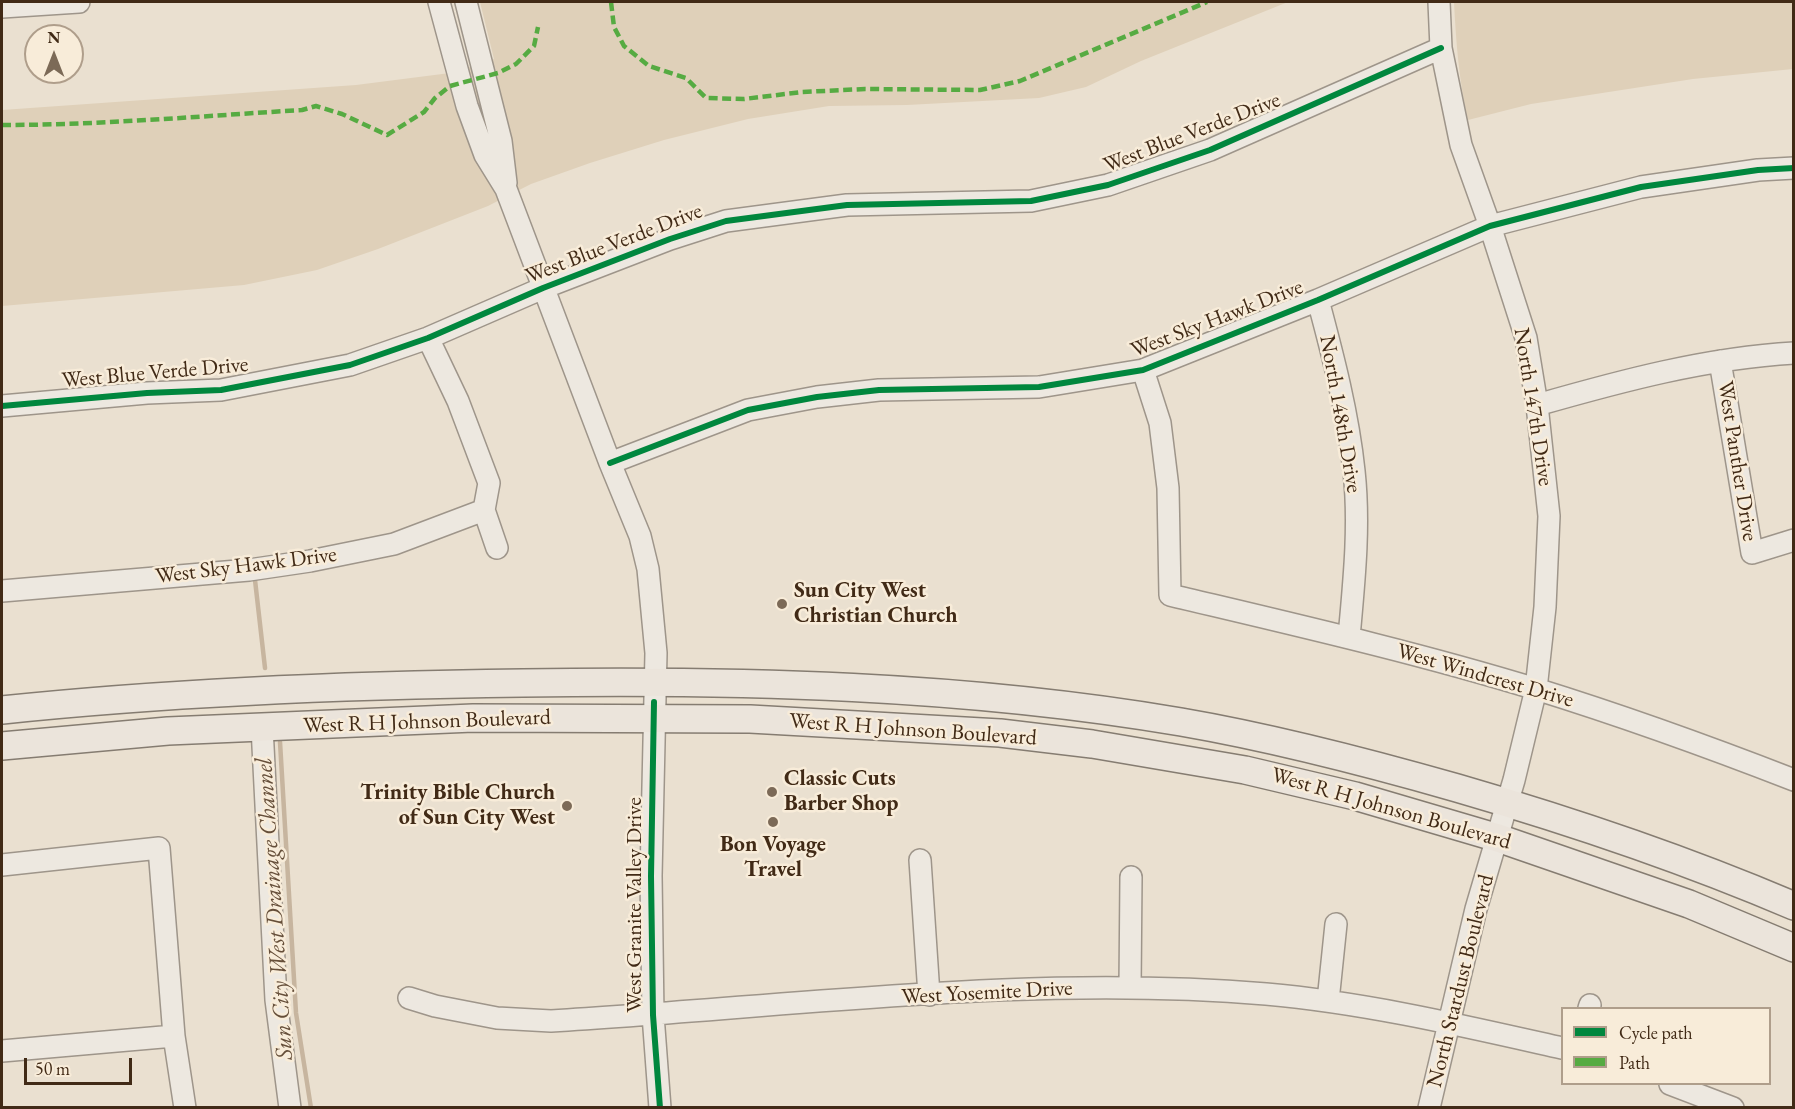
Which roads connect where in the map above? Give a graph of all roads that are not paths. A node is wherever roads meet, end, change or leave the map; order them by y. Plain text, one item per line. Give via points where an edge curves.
1 (79, 2) edge
2 (439, 2) edge
3 (466, 2) edge
4 (1439, 2) edge
5 (2, 7) edge
6 (1441, 48) junction
7 (1794, 168) edge
8 (506, 189) junction
9 (1490, 226) junction
10 (543, 288) junction
11 (1318, 300) junction
12 (428, 338) junction
13 (1794, 353) edge
14 (1720, 361) junction
15 (1143, 370) junction
16 (1537, 405) junction
17 (2, 406) edge
18 (610, 463) junction
19 (483, 510) junction
20 (1794, 540) edge
21 (497, 548) dead end
22 (2, 591) edge
23 (1349, 637) junction
24 (1536, 689) junction
25 (259, 691) junction
26 (654, 701) junction
27 (2, 710) edge
28 (261, 727) junction
29 (2, 746) edge
30 (1794, 780) edge
31 (1503, 820) junction
32 (920, 860) dead end
33 (2, 865) edge
34 (1131, 877) dead end
35 (1794, 906) edge
36 (1336, 924) dead end
37 (1794, 948) edge
38 (1130, 988) junction
39 (929, 995) junction
40 (409, 998) dead end
41 (1328, 1001) junction
42 (653, 1015) junction
43 (1449, 1022) junction
44 (174, 1036) junction
45 (1561, 1048) edge
46 (2, 1051) edge
47 (1675, 1085) edge
48 (185, 1107) edge
49 (290, 1107) edge
50 (660, 1107) edge
51 (1429, 1107) edge
52 (1733, 1107) edge

1 - 5 street
2 - 8 street via 484,155
3 - 8 street via 501,141
4 - 6 street, North 147th Drive
6 - 9 street, North 147th Drive via 1461,146
6 - 10 street, West Blue Verde Drive via 1210,150 1108,185 1031,201 848,205 726,221
7 - 9 street, West Sky Hawk Drive via 1641,187
8 - 10 street, West Granite Valley Drive
9 - 11 street, West Sky Hawk Drive
9 - 16 street, North 147th Drive via 1526,338
10 - 12 street, West Blue Verde Drive
10 - 18 street, West Granite Valley Drive
11 - 15 street, West Sky Hawk Drive
11 - 23 street, North 148th Drive via 1338,376 1354,472 1356,563
12 - 17 street, West Blue Verde Drive via 350,365 221,390
12 - 19 street via 458,401 489,483
13 - 14 street
14 - 16 street via 1626,380
14 - 20 street, West Panther Drive via 1752,553
15 - 18 street, West Sky Hawk Drive via 1039,387 879,390 816,397 748,410
15 - 23 street, West Windcrest Drive via 1160,423 1168,488 1170,595
16 - 24 street, North 147th Drive via 1549,516
18 - 26 street, West Granite Valley Drive via 640,536 648,569 656,653
19 - 21 street
19 - 22 street, West Sky Hawk Drive via 394,544 310,561 249,570
23 - 24 street, West Windcrest Drive
24 - 30 street, West Windcrest Drive
24 - 31 street, North 147th Drive
25 - 26 main road, West R H Johnson Boulevard via 473,684
25 - 27 main road, West R H Johnson Boulevard
25 - 28 main road
26 - 28 main road, West R H Johnson Boulevard via 473,718
26 - 31 main road, West R H Johnson Boulevard via 843,723 1000,733 1092,744
26 - 31 main road, West R H Johnson Boulevard via 758,683 985,696 1116,712 1243,733 1361,761
26 - 42 street, West Granite Valley Drive
28 - 29 main road, West R H Johnson Boulevard
28 - 49 street via 276,1000
31 - 35 main road, West R H Johnson Boulevard via 1690,865
31 - 37 main road, West R H Johnson Boulevard
31 - 43 street, North Stardust Boulevard via 1476,909
32 - 39 street
33 - 44 street via 159,848
34 - 38 street
36 - 41 street
38 - 39 street, West Yosemite Drive
38 - 41 street, West Yosemite Drive
39 - 42 street, West Yosemite Drive
40 - 42 street, West Yosemite Drive via 497,1018 552,1021
41 - 43 street, West Yosemite Drive
42 - 50 street, West Granite Valley Drive
43 - 45 street, West Yosemite Drive
43 - 51 street, North Stardust Boulevard
44 - 46 street
44 - 48 street
47 - 52 street

